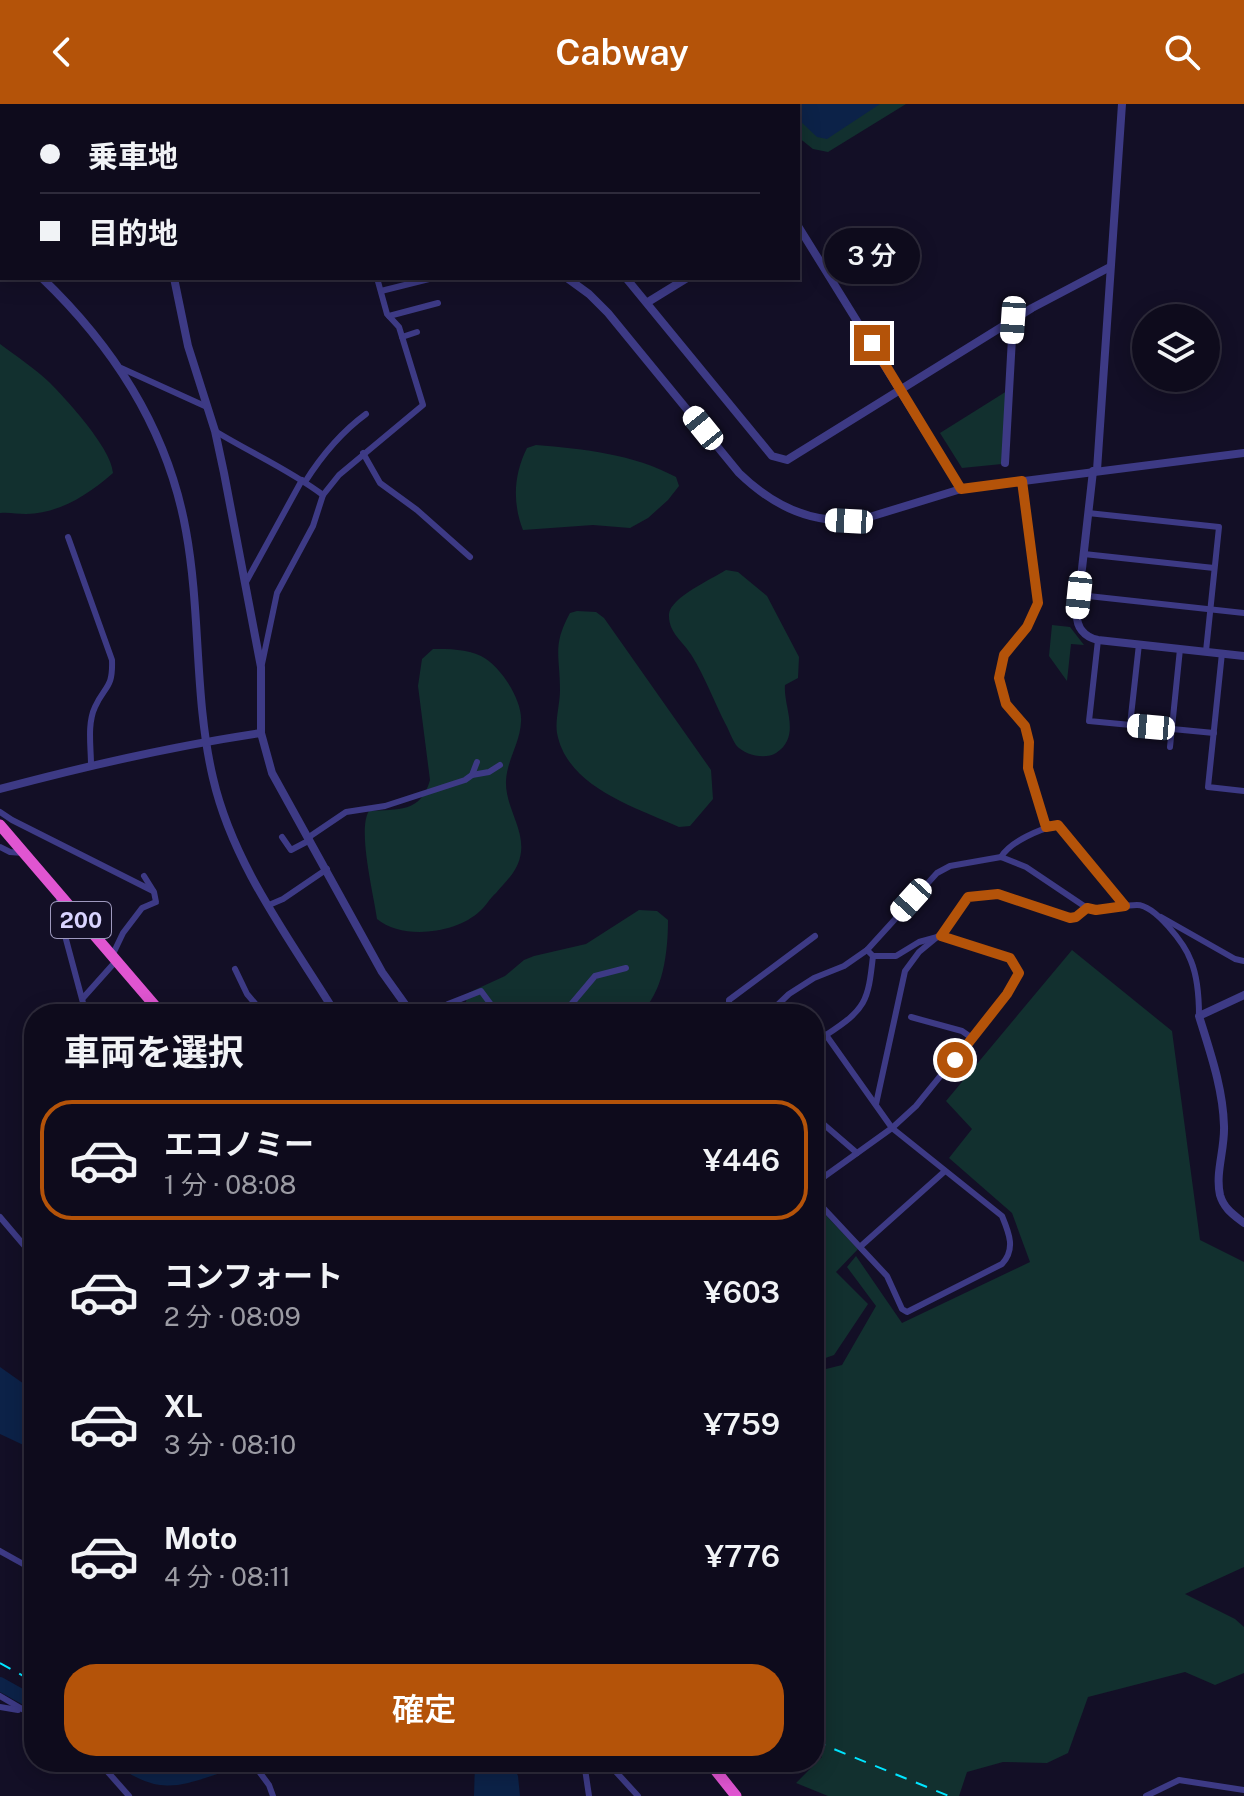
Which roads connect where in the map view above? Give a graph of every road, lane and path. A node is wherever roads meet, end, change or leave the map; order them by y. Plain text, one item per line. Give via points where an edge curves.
1 (1122, 104) edge
2 (800, 229) edge
3 (1110, 267) junction
4 (47, 280) edge
5 (174, 280) edge
6 (378, 280) edge
7 (425, 280) edge
8 (570, 280) edge
9 (628, 280) edge
10 (684, 280) edge
11 (381, 291) junction
12 (648, 302) junction
13 (438, 303) dead end
14 (389, 316) junction
15 (1013, 320) junction
16 (417, 332) dead end
17 (402, 337) junction
18 (121, 368) junction
19 (902, 391) junction
20 (207, 407) junction
21 (366, 414) dead end
22 (215, 431) junction
23 (363, 453) junction
24 (1244, 453) edge
25 (1005, 463) dead end
26 (1095, 471) junction
27 (304, 481) junction
28 (1022, 481) junction
29 (961, 489) junction
30 (323, 495) junction
31 (1088, 513) junction
32 (68, 537) dead end
33 (1084, 554) junction
34 (470, 557) dead end
35 (1214, 568) junction
36 (244, 584) junction
37 (1079, 595) junction
38 (1210, 609) junction
39 (1244, 613) edge
40 (1098, 640) junction
41 (1139, 644) junction
42 (1180, 649) junction
43 (1206, 651) junction
44 (1222, 653) junction
45 (1244, 656) edge
46 (261, 667) junction
47 (1130, 725) junction
48 (1172, 729) junction
49 (261, 733) junction
50 (1214, 733) junction
51 (205, 741) junction
52 (1170, 747) dead end
53 (477, 762) dead end
54 (91, 765) junction
55 (500, 765) dead end
56 (472, 775) junction
57 (0, 789) edge
58 (1244, 791) edge
59 (0, 812) edge
60 (0, 825) edge
61 (1046, 827) junction
62 (282, 837) dead end
63 (310, 838) junction
64 (0, 847) edge
65 (24, 853) junction
66 (1001, 857) junction
67 (327, 869) junction
68 (144, 876) dead end
69 (153, 891) junction
70 (59, 895) junction
71 (269, 905) junction
72 (1125, 906) junction
73 (1087, 908) junction
74 (1158, 915) junction
75 (815, 936) dead end
76 (941, 936) junction
77 (867, 950) junction
78 (873, 956) junction
79 (114, 958) junction
80 (1244, 961) edge
81 (626, 968) dead end
82 (235, 969) dead end
83 (1244, 995) edge
84 (83, 998) junction
85 (84, 1004) edge
86 (153, 1004) edge
87 (256, 1004) edge
88 (330, 1004) edge
89 (405, 1004) edge
90 (448, 1004) edge
91 (491, 1004) edge
92 (571, 1004) edge
93 (729, 1004) edge
94 (780, 1004) edge
95 (1199, 1016) junction
96 (911, 1017) dead end
97 (826, 1035) joint
98 (972, 1038) junction
99 (876, 1104) junction
100 (824, 1126) edge
101 (892, 1128) junction
102 (857, 1153) junction
103 (945, 1171) junction
104 (824, 1177) edge
105 (824, 1208) edge
106 (0, 1217) edge
107 (1244, 1223) edge
108 (24, 1245) edge
109 (861, 1246) junction
110 (0, 1551) edge
111 (24, 1564) edge
112 (0, 1696) edge
113 (0, 1707) edge
114 (21, 1710) junction
115 (24, 1711) edge
116 (108, 1772) edge
117 (259, 1772) edge
118 (585, 1772) edge
119 (616, 1772) edge
120 (717, 1772) edge
121 (1244, 1790) edge
122 (129, 1796) edge
123 (273, 1796) edge
124 (589, 1796) edge
125 (638, 1796) edge
126 (736, 1796) edge
127 (1146, 1796) edge

1 - 3 street
2 - 19 street
3 - 15 street
3 - 26 street
4 - 18 street
5 - 20 street
6 - 11 street
7 - 11 street
8 - 29 street via 608,313 739,473 781,505 812,517 849,521
9 - 12 street
10 - 12 street
11 - 14 street
12 - 19 street via 776,458 792,458
13 - 14 street
14 - 17 street
15 - 19 street
15 - 25 street
16 - 17 street
17 - 23 street via 423,405
18 - 20 street
18 - 51 street via 165,452 187,533
19 - 29 street
20 - 22 street
21 - 27 street via 321,455
22 - 27 street
22 - 36 street
23 - 30 street
23 - 34 street via 380,483
24 - 26 street
26 - 28 street
26 - 31 street
27 - 30 street
27 - 36 street
28 - 29 street
28 - 61 street via 1038,603 1004,655 999,678 1006,704 1025,726 1028,768
30 - 46 street via 313,526 277,593
31 - 33 street
31 - 35 street via 1219,527
32 - 54 street via 112,660 111,680 93,709
33 - 35 street
33 - 37 street
35 - 38 street
36 - 46 street
37 - 38 street
37 - 40 street via 1079,626
38 - 39 street
38 - 43 street
40 - 41 street
40 - 47 street via 1089,721
41 - 42 street
41 - 47 street
42 - 43 street
42 - 48 street
43 - 44 street
44 - 45 street
44 - 50 street
46 - 49 street
47 - 48 street
48 - 50 street
48 - 52 street
49 - 51 street
49 - 63 street via 279,788
50 - 58 street via 1208,787
51 - 54 street
51 - 71 street via 230,832
53 - 56 street
54 - 57 street
55 - 56 street
56 - 63 street via 385,806 346,812
59 - 69 street
60 - 65 highway, 200
61 - 66 street
61 - 72 street via 1058,825
62 - 63 street via 291,850
63 - 67 street
64 - 65 street
65 - 70 highway, 200
66 - 73 street via 1026,867
66 - 77 street via 937,873
67 - 71 street
67 - 89 street
68 - 69 street
69 - 79 street via 156,902 142,908 123,933
70 - 79 highway, 200
70 - 84 street via 60,917
71 - 88 street
72 - 73 street
72 - 74 street via 1144,906
73 - 76 street via 1070,918 1008,897 978,895 963,902
74 - 80 street
74 - 95 street via 1191,958
75 - 93 street
76 - 78 street via 896,956
76 - 98 street via 1010,958 1019,973
76 - 99 street via 905,971
77 - 78 street
77 - 94 street
78 - 97 street via 864,1003
79 - 84 street
79 - 86 highway, 200
81 - 92 street via 595,976
82 - 87 street
83 - 95 street
84 - 85 street
90 - 91 street via 481,991
95 - 107 street via 1223,1102 1221,1197
96 - 98 street
97 - 99 street
98 - 101 street
99 - 101 street
100 - 102 street
101 - 102 street
101 - 103 street
102 - 104 street
103 - 109 street
103 - 109 street via 1002,1216 1011,1246 1002,1264 907,1312 887,1276
105 - 109 street
106 - 108 street
110 - 111 street
112 - 114 street
113 - 114 street
114 - 115 street
116 - 122 street
117 - 123 street
118 - 124 street
119 - 125 street
120 - 126 highway
121 - 127 street via 1179,1780

